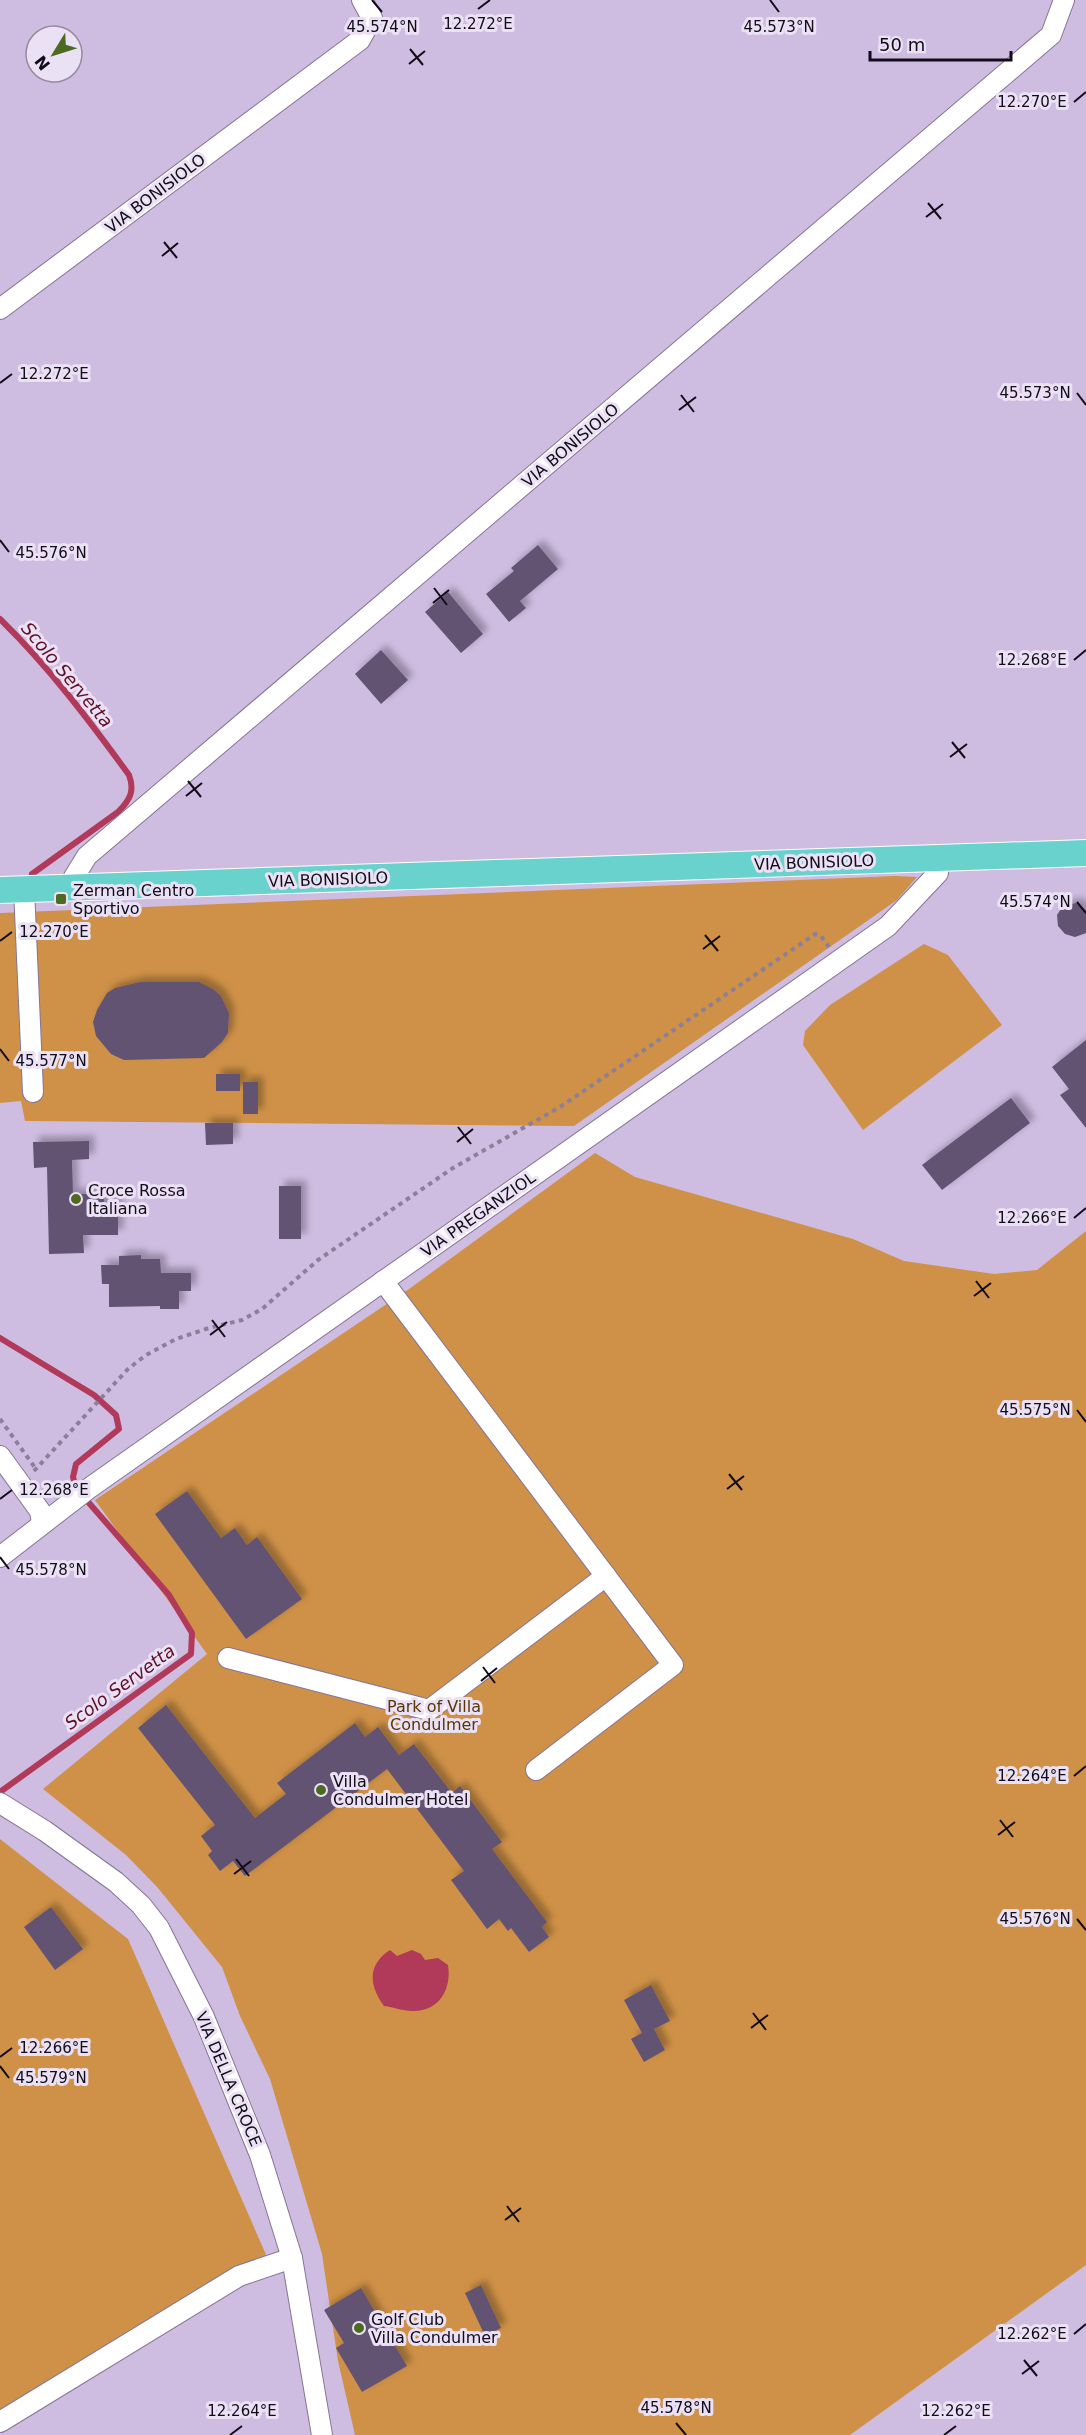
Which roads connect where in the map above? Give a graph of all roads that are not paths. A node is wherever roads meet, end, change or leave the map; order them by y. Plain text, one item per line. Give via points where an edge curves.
1 (362, 0) edge
2 (1064, 0) edge
3 (0, 309) edge
4 (1086, 854) edge
5 (937, 858) junction
6 (74, 887) junction
7 (12, 889) edge
8 (33, 1092) dead end
9 (383, 1281) junction
10 (0, 1456) edge
11 (45, 1516) junction
12 (0, 1557) edge
13 (606, 1576) junction
14 (228, 1658) dead end
15 (536, 1770) dead end
16 (4, 1804) edge
17 (292, 2258) junction
18 (0, 2422) edge
19 (322, 2435) edge

1 - 3 street, VIA BONISIOLO via 372,18 360,40
2 - 6 street, VIA BONISIOLO via 1051,35 87,856 74,877
4 - 5 main road, VIA BONISIOLO
5 - 6 main road, VIA BONISIOLO
5 - 9 street, VIA PREGANZIOL via 938,873 895,919
6 - 7 main road, VIA BONISIOLO
7 - 8 street
9 - 11 street, VIA PREGANZIOL via 82,1494
9 - 13 street
10 - 11 street
11 - 12 street, VIA PREGANZIOL
13 - 14 street via 429,1710
13 - 15 street via 673,1665
16 - 17 street, VIA DELLA CROCE via 116,1882 159,1928 204,2017 260,2155
17 - 18 street via 239,2276
17 - 19 street, VIA DELLA CROCE

